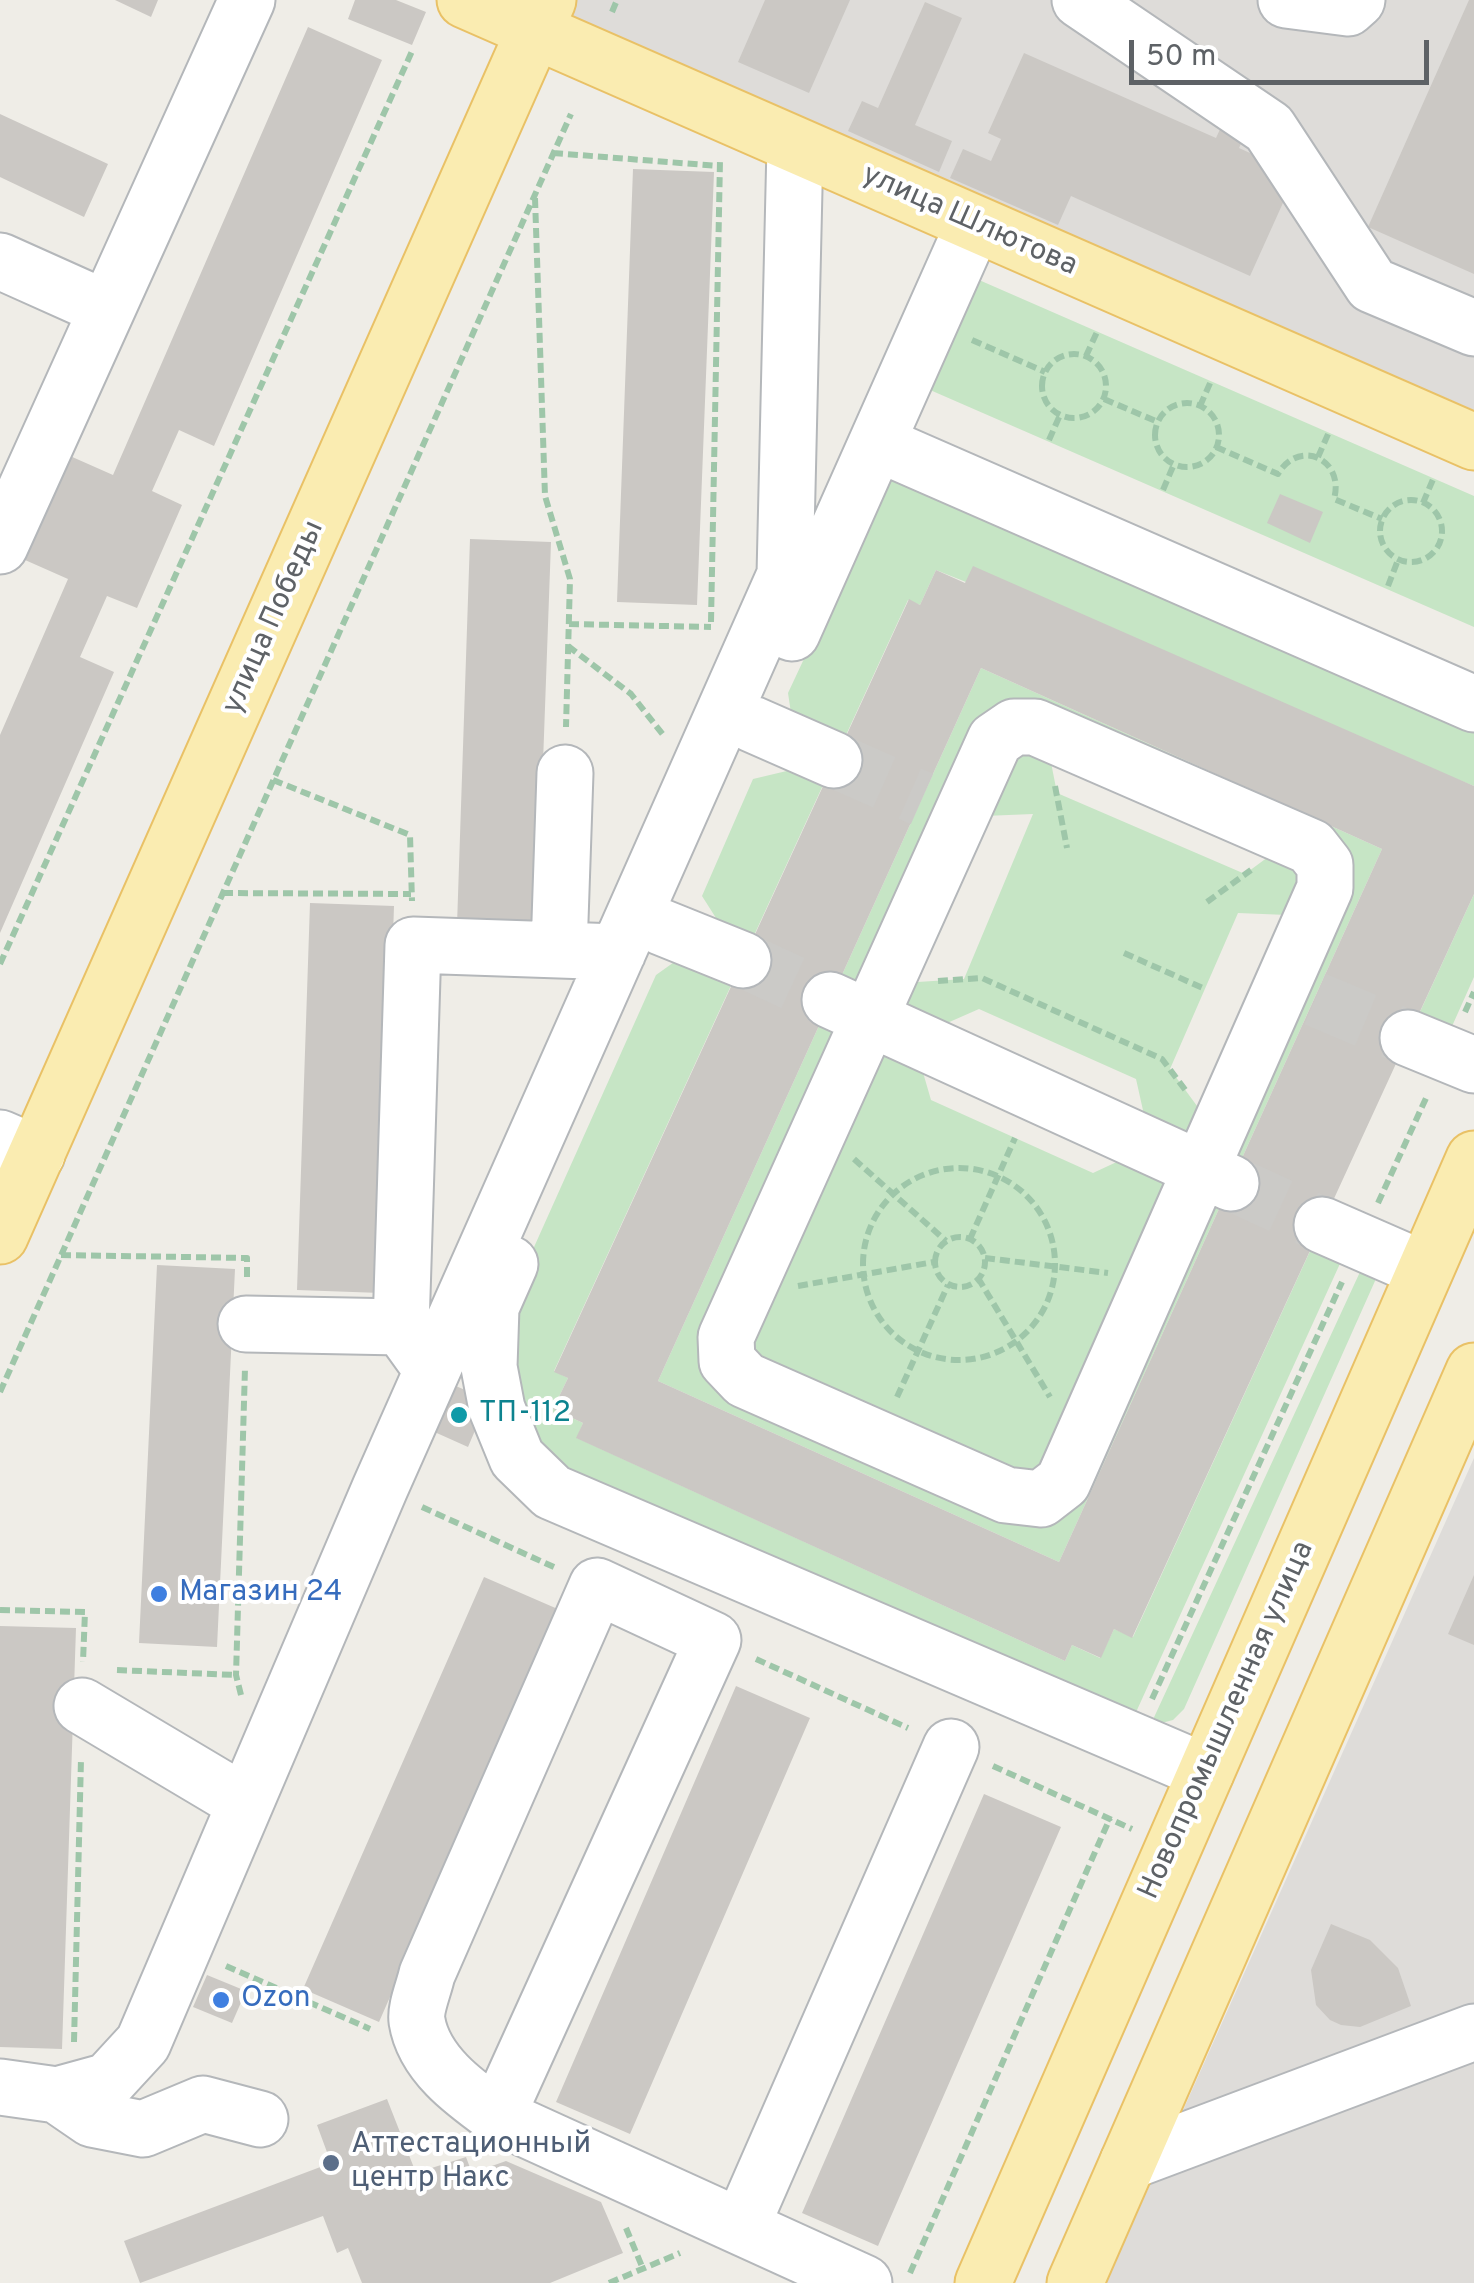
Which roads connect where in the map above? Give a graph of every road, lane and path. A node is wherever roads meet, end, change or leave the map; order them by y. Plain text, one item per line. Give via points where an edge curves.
1 (247, 0) edge
2 (465, 0) edge
3 (618, 0) edge
4 (1080, 0) edge
5 (1286, 0) edge
6 (1357, 0) edge
7 (612, 12) dead end
8 (541, 16) edge
9 (413, 48) dead end
10 (571, 114) dead end
11 (721, 140) junction
12 (795, 146) junction
13 (554, 153) junction
14 (535, 193) junction
15 (974, 224) junction
16 (0, 261) edge
17 (107, 309) junction
18 (931, 322) junction
19 (1474, 328) edge
20 (1097, 332) dead end
21 (1086, 356) junction
22 (1044, 372) junction
23 (1211, 381) dead end
24 (1104, 399) junction
25 (1200, 406) junction
26 (1060, 416) junction
27 (1158, 422) junction
28 (1329, 432) dead end
29 (1049, 440) dead end
30 (1474, 442) edge
31 (877, 443) junction
32 (1216, 448) junction
33 (1318, 458) junction
34 (1174, 464) junction
35 (1434, 477) dead end
36 (1163, 490) dead end
37 (1423, 503) junction
38 (1382, 519) junction
39 (0, 546) edge
40 (1398, 560) junction
41 (1388, 586) dead end
42 (569, 624) junction
43 (568, 646) junction
44 (1474, 704) edge
45 (752, 724) junction
46 (834, 760) tunnel mouth
47 (565, 774) joint
48 (695, 777) junction
49 (273, 780) junction
50 (223, 893) junction
51 (412, 919) junction
52 (639, 939) junction
53 (560, 950) junction
54 (1124, 953) dead end
55 (743, 960) tunnel mouth
56 (0, 964) edge
57 (1205, 989) dead end
58 (863, 1001) junction
59 (1442, 1052) edge
60 (820, 1130) junction
61 (1015, 1138) dead end
62 (19, 1146) edge
63 (1474, 1160) edge
64 (1216, 1161) junction
65 (998, 1176) junction
66 (894, 1194) junction
67 (1341, 1233) junction
68 (0, 1236) edge
69 (970, 1239) junction
70 (946, 1242) junction
71 (61, 1255) junction
72 (984, 1258) junction
73 (934, 1262) junction
74 (1054, 1266) junction
75 (1425, 1270) junction
76 (862, 1274) junction
77 (978, 1278) junction
78 (1153, 1278) junction
79 (948, 1285) junction
80 (745, 1296) junction
81 (246, 1324) junction
82 (1016, 1341) junction
83 (417, 1348) junction
84 (917, 1353) junction
85 (1474, 1371) edge
86 (0, 1392) edge
87 (878, 1438) junction
88 (1079, 1446) junction
89 (380, 1488) junction
90 (596, 1586) junction
91 (0, 1610) edge
92 (236, 1675) junction
93 (83, 1687) junction
94 (1133, 1741) junction
95 (951, 1747) dead end
96 (1206, 1772) junction
97 (253, 1786) junction
98 (1110, 1818) dead end
99 (184, 1948) junction
100 (1474, 2032) edge
101 (432, 2056) junction
102 (0, 2087) edge
103 (56, 2096) junction
104 (497, 2116) junction
105 (260, 2119) dead end
106 (1128, 2162) junction
107 (742, 2227) junction
108 (846, 2280) edge
109 (609, 2283) edge
110 (905, 2283) edge
111 (983, 2283) edge
112 (1075, 2283) edge

1 - 17 street
2 - 8 main road, улица Шлютова
3 - 7 path
4 - 19 street via 1269,128 1372,285
5 - 6 street via 1348,8
8 - 11 main road, улица Шлютова
8 - 62 main road, улица Победы
9 - 56 path
10 - 13 path
11 - 12 main road, улица Шлютова
11 - 13 path
11 - 42 path via 711,627
12 - 15 main road, улица Шлютова
12 - 48 street via 784,576
13 - 14 path
14 - 42 path via 545,496 570,579
14 - 49 path
15 - 18 street
15 - 30 main road, улица Шлютова
16 - 17 street
17 - 39 street
18 - 22 path
18 - 31 street
20 - 21 path
21 - 22 path via 1058,358
21 - 24 path via 1101,369
22 - 26 path via 1042,392
23 - 25 path
24 - 26 path via 1090,415
24 - 27 path
25 - 27 path via 1180,403
25 - 32 path via 1218,428
26 - 29 path
27 - 34 path via 1156,442
28 - 33 path
31 - 44 street
31 - 45 street
32 - 33 path via 1278,474 1299,456
32 - 34 path via 1194,466
33 - 38 path via 1333,470 1334,499
34 - 36 path
35 - 37 path
37 - 38 path via 1394,504
37 - 40 path via 1441,525 1438,545 1426,558
38 - 40 path via 1380,538
40 - 41 path
42 - 43 path
43 - 47 path
43 - 48 path via 631,694
45 - 46 street
45 - 52 street
47 - 53 street
48 - 52 street
49 - 50 path
49 - 51 path via 410,835
50 - 51 path
50 - 71 path
51 - 53 street
51 - 83 street
52 - 53 street
52 - 55 street
52 - 83 street
52 - 94 street via 491,1307 489,1368 517,1458 552,1492
54 - 57 path
58 - 60 street
58 - 64 street
58 - 64 path via 982,978 1162,1058
58 - 64 street via 941,808 1014,726 1035,727 1311,847 1325,865 1324,888 1298,992
59 - 67 path
60 - 66 path
60 - 80 street
61 - 65 path
62 - 68 main road, улица Победы
63 - 75 main road, Новопромышленная улица
64 - 78 street
65 - 66 path via 966,1168 933,1171
65 - 69 path
65 - 74 path via 1024,1193 1043,1218
66 - 70 path
66 - 76 path via 865,1239
67 - 75 street
67 - 94 path
69 - 70 path
69 - 72 path
70 - 73 path
71 - 81 path via 248,1258
71 - 86 path
72 - 74 path
72 - 77 path
73 - 76 path
73 - 79 path
74 - 78 path
74 - 82 path via 1046,1306
75 - 96 main road, Новопромышленная улица
76 - 80 path
76 - 84 path via 870,1305
77 - 79 path via 961,1288
77 - 82 path
78 - 88 street
79 - 84 path
80 - 87 street via 726,1336 727,1361 745,1380
81 - 83 street
81 - 92 path
82 - 84 path via 976,1360
82 - 88 path
83 - 89 street
84 - 87 path
85 - 106 main road
87 - 88 street via 1006,1495 1040,1499 1063,1482
89 - 90 path
89 - 97 street
90 - 101 street via 427,1974 416,2019
90 - 104 street via 714,1640
91 - 93 path via 84,1612
92 - 93 path
92 - 97 path
93 - 97 street
93 - 103 path via 74,2042
94 - 96 street
95 - 107 street
96 - 111 main road, Новопромышленная улица
97 - 99 street
98 - 110 path
99 - 101 path
99 - 103 street via 143,2043 108,2081
100 - 106 street
101 - 104 street via 459,2089
102 - 103 street
103 - 105 street via 92,2118 144,2130 203,2104
104 - 107 street
106 - 112 main road
107 - 108 street
107 - 109 path

